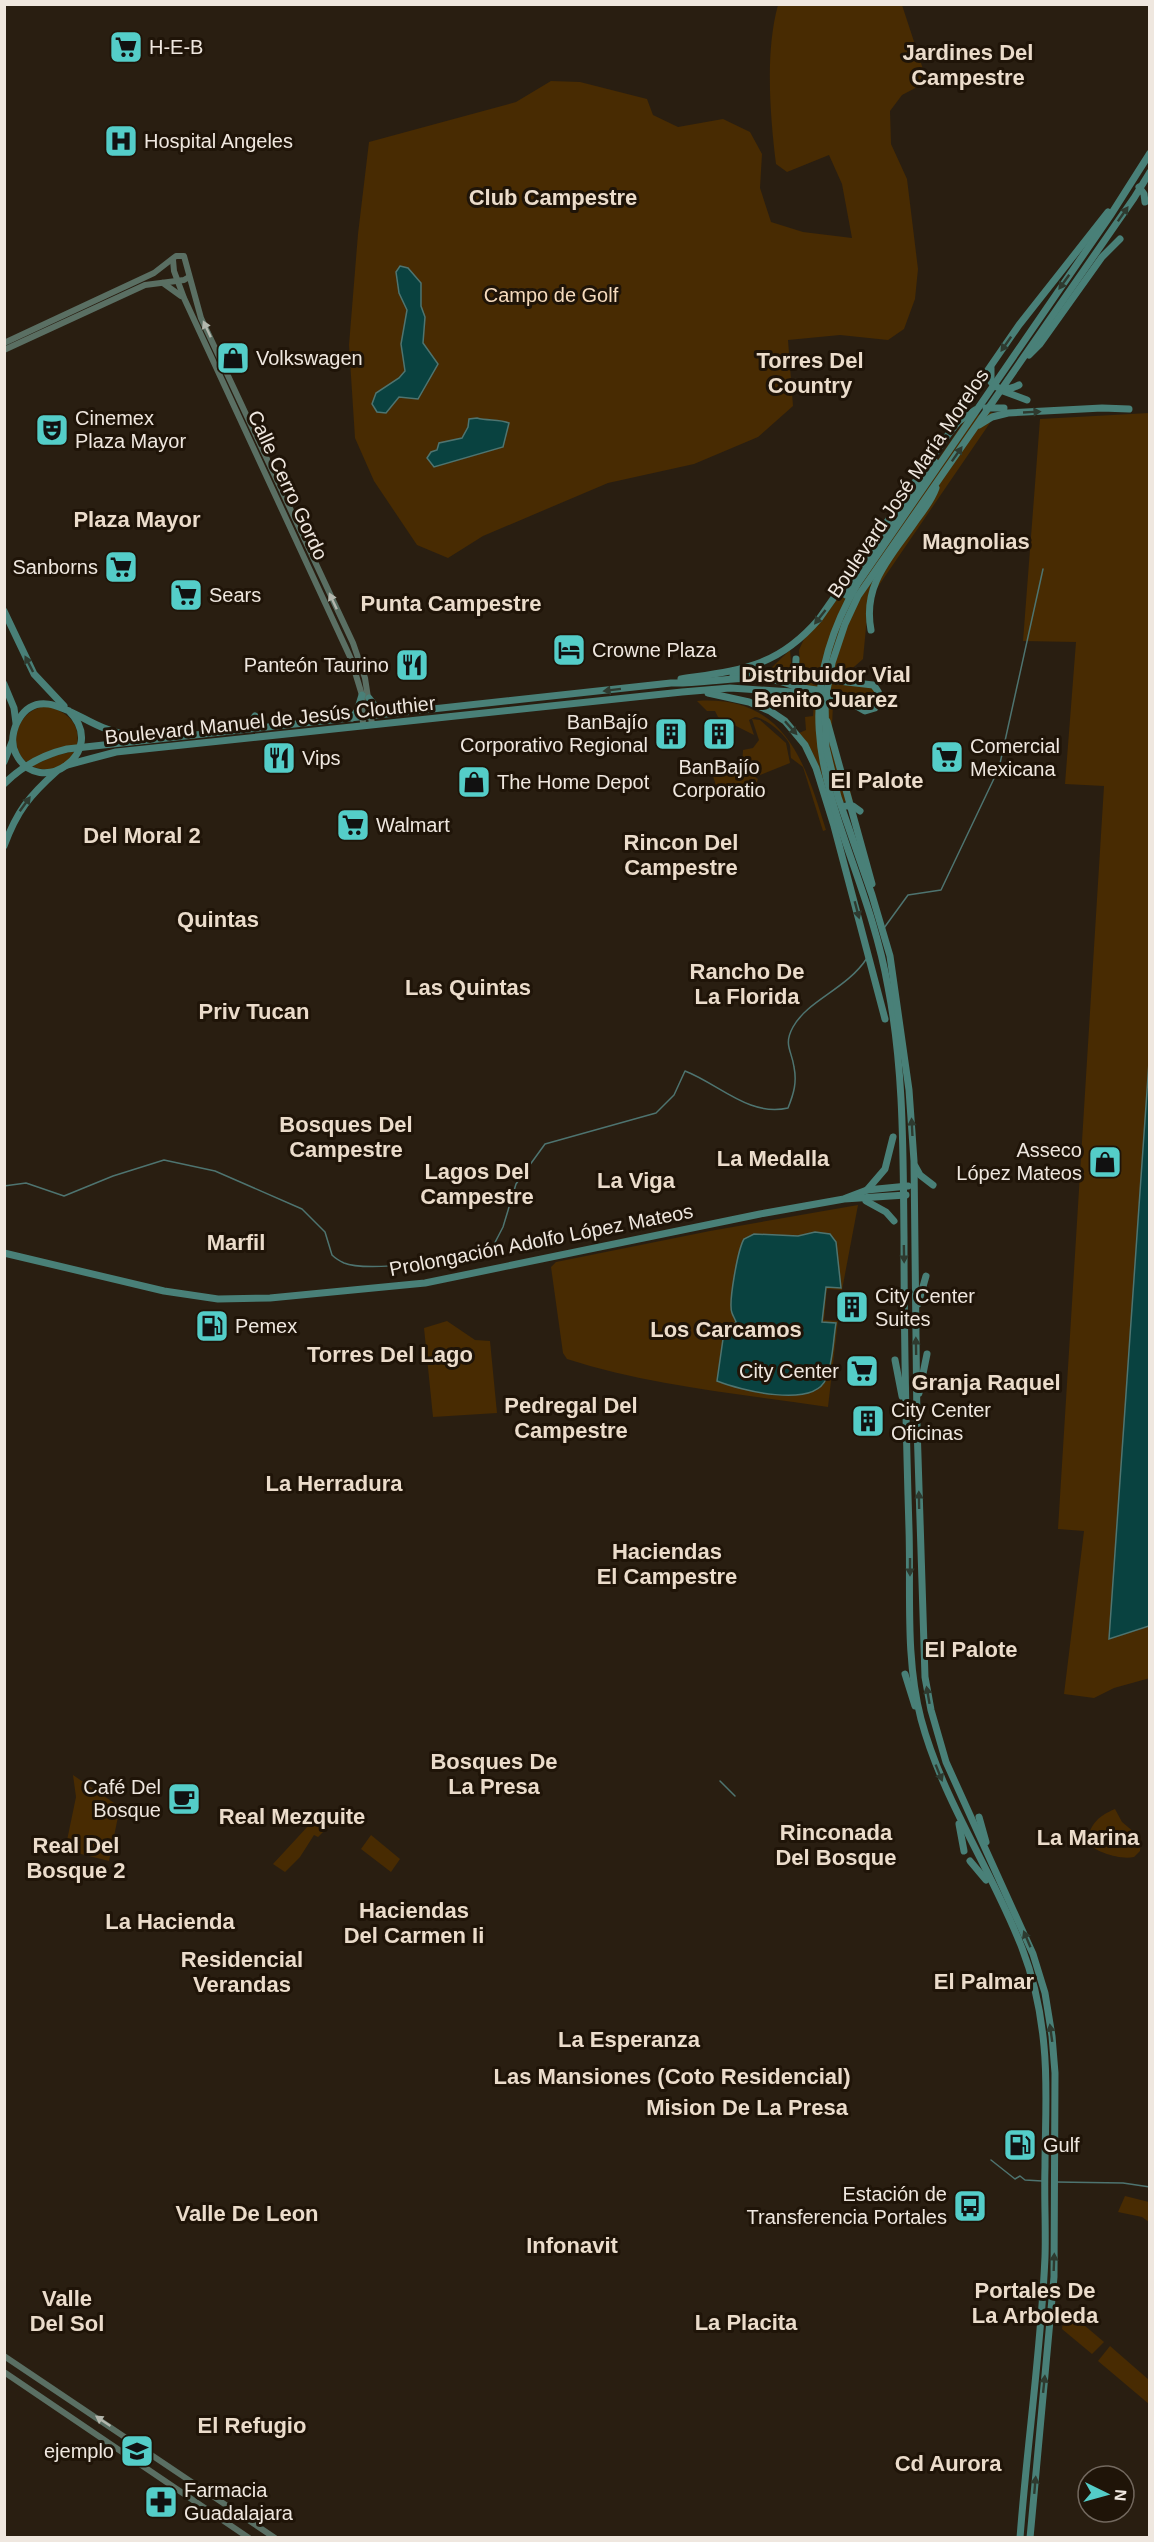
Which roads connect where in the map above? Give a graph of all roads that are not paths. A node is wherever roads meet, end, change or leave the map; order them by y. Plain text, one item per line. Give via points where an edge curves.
1 (1149, 153) edge
2 (1149, 172) edge
3 (1132, 182) junction
4 (1145, 184) edge
5 (1145, 202) dead end
6 (1120, 239) dead end
7 (172, 261) junction
8 (189, 277) junction
9 (177, 281) junction
10 (159, 282) junction
11 (192, 290) junction
12 (183, 295) junction
13 (4, 343) edge
14 (5, 349) edge
15 (995, 360) junction
16 (1018, 366) junction
17 (1019, 385) dead end
18 (998, 388) junction
19 (1027, 400) dead end
20 (1004, 408) dead end
21 (1130, 409) dead end
22 (966, 415) junction
23 (977, 426) junction
24 (938, 481) junction
25 (894, 510) junction
26 (4, 611) edge
27 (837, 623) junction
28 (871, 630) dead end
29 (796, 659) dead end
30 (795, 676) junction
31 (717, 677) junction
32 (4, 684) edge
33 (700, 692) junction
34 (840, 696) junction
35 (365, 697) junction
36 (519, 700) junction
37 (514, 709) junction
38 (68, 710) junction
39 (395, 713) junction
40 (255, 716) dead end
41 (368, 716) junction
42 (352, 718) junction
43 (16, 723) junction
44 (372, 724) junction
45 (363, 725) junction
46 (245, 729) junction
47 (13, 739) junction
48 (154, 739) junction
49 (81, 747) junction
50 (4, 762) edge
51 (67, 765) junction
52 (25, 766) junction
53 (58, 770) junction
54 (4, 783) edge
55 (860, 811) dead end
56 (834, 826) junction
57 (4, 846) edge
58 (872, 895) junction
59 (889, 991) junction
60 (893, 1137) dead end
61 (914, 1161) junction
62 (933, 1185) dead end
63 (904, 1186) junction
64 (871, 1187) junction
65 (914, 1190) junction
66 (904, 1195) junction
67 (879, 1198) junction
68 (844, 1199) junction
69 (864, 1200) junction
70 (894, 1221) dead end
71 (4, 1253) edge
72 (926, 1276) dead end
73 (915, 1312) junction
74 (927, 1354) dead end
75 (896, 1360) dead end
76 (917, 1407) junction
77 (905, 1412) junction
78 (905, 1674) dead end
79 (928, 1740) junction
80 (958, 1815) junction
81 (980, 1817) dead end
82 (964, 1851) dead end
83 (989, 1856) junction
84 (970, 1862) dead end
85 (995, 1891) junction
86 (4, 2356) edge
87 (4, 2372) edge
88 (178, 2474) junction
89 (162, 2477) junction
90 (249, 2538) edge
91 (275, 2538) edge
92 (1020, 2538) edge
93 (1030, 2538) edge

1 - 3 main road, Boulevard José María Morelos
2 - 4 main road, Boulevard José María Morelos
3 - 4 main road
3 -> 15 main road
3 -> 27 main road, Boulevard José María Morelos via 868,567
4 - 5 main road
16 -> 4 main road, Boulevard José María Morelos
6 - 16 main road via 1102,257 1040,344
7 - 8 main road, Calle Cerro Gordo via 176,256 184,256
7 - 9 main road, Calle Cerro Gordo
7 - 13 main road
8 - 9 main road
8 - 11 main road, Calle Cerro Gordo
9 - 10 main road
9 - 12 main road, Calle Cerro Gordo
10 - 12 main road
10 - 14 main road
11 - 12 main road via 184,285
35 -> 11 main road, Calle Cerro Gordo via 361,664 352,641 201,318
12 - 35 main road, Calle Cerro Gordo via 341,636
15 - 18 main road via 990,379
15 - 25 main road
16 - 23 main road, Boulevard José María Morelos
17 - 18 main road via 1007,390
18 - 19 main road
20 - 22 main road via 978,409
23 -> 21 main road via 1008,413
22 - 25 main road
22 - 27 main road via 853,582
24 -> 23 main road, Boulevard José María Morelos
24 - 28 main road via 930,501 873,584 868,611
24 - 58 main road, Boulevard José María Morelos via 858,596 839,639 827,685 829,765
25 -> 31 main road via 806,634 780,654
38 -> 26 main road via 34,674
27 - 59 main road, Boulevard José María Morelos via 820,687 821,758
29 - 30 main road
30 - 31 main road
30 - 34 main road via 796,688
30 - 34 main road, Boulevard Manuel de Jesús Clouthier via 873,685 880,698 871,710 859,709
31 -> 36 main road, Boulevard Manuel de Jesús Clouthier
31 - 58 main road via 782,681 806,691 819,704 832,736
32 - 43 main road
33 - 34 main road, Boulevard Manuel de Jesús Clouthier via 760,688
33 - 37 main road, Boulevard Manuel de Jesús Clouthier
33 -> 56 main road via 759,705 785,721 811,756
35 - 39 main road via 375,706
35 - 41 main road, Calle Cerro Gordo
35 - 42 main road
36 - 37 main road
36 - 39 main road, Boulevard Manuel de Jesús Clouthier
37 - 44 main road, Boulevard Manuel de Jesús Clouthier
38 - 43 main road via 55,704 38,704
38 - 48 main road via 102,728
38 - 49 main road via 81,730
39 - 41 main road, Boulevard Manuel de Jesús Clouthier
40 - 46 main road
41 - 42 main road, Boulevard Manuel de Jesús Clouthier
41 - 44 main road, Calle Cerro Gordo
41 - 45 main road, Calle Cerro Gordo
42 - 46 main road, Boulevard Manuel de Jesús Clouthier
43 - 47 main road
44 - 45 main road, Boulevard Manuel de Jesús Clouthier
45 - 51 main road, Boulevard Manuel de Jesús Clouthier via 116,752
46 - 48 main road, Boulevard Manuel de Jesús Clouthier
47 - 50 main road
47 - 52 main road via 14,751
48 - 49 main road, Boulevard Manuel de Jesús Clouthier
49 - 51 main road
49 - 52 main road via 53,753
51 - 53 main road
52 - 53 main road via 41,772
52 - 54 main road
57 -> 53 main road via 20,809
55 - 56 main road via 842,807 834,816
56 -> 59 main road via 885,1019
61 -> 58 main road, Boulevard José María Morelos via 908,1080 889,954
59 - 63 main road, Boulevard José María Morelos via 898,1067
60 - 64 main road via 885,1169
61 - 62 main road via 920,1175
61 - 65 main road, Boulevard José María Morelos
63 - 64 main road
63 - 65 main road
63 - 66 main road, Boulevard José María Morelos
64 - 67 main road
64 - 68 main road
65 - 66 main road, Prolongación Adolfo López Mateos
65 - 73 main road, Boulevard José María Morelos
66 - 67 main road, Prolongación Adolfo López Mateos
66 -> 77 main road
67 - 69 main road, Prolongación Adolfo López Mateos
68 - 69 main road, Prolongación Adolfo López Mateos
68 - 71 main road, Prolongación Adolfo López Mateos via 425,1283 270,1298 218,1299 172,1292 138,1281
69 - 70 main road via 881,1208
72 - 73 main road
76 -> 73 main road, Boulevard José María Morelos
74 - 76 main road
75 - 77 main road
83 -> 76 main road, Boulevard José María Morelos via 942,1752 925,1677
77 -> 79 main road via 912,1652 920,1718
78 - 79 main road
79 -> 80 main road
80 - 82 main road
80 - 85 main road
81 - 83 main road
93 -> 83 main road, Boulevard José María Morelos via 1053,2285 1055,2073 1045,1993 1031,1947
84 - 85 main road
85 - 92 main road via 1024,1953 1045,2052 1045,2261
88 -> 86 main road
87 - 89 main road
88 - 89 main road via 167,2473
88 - 91 main road
89 - 90 main road

